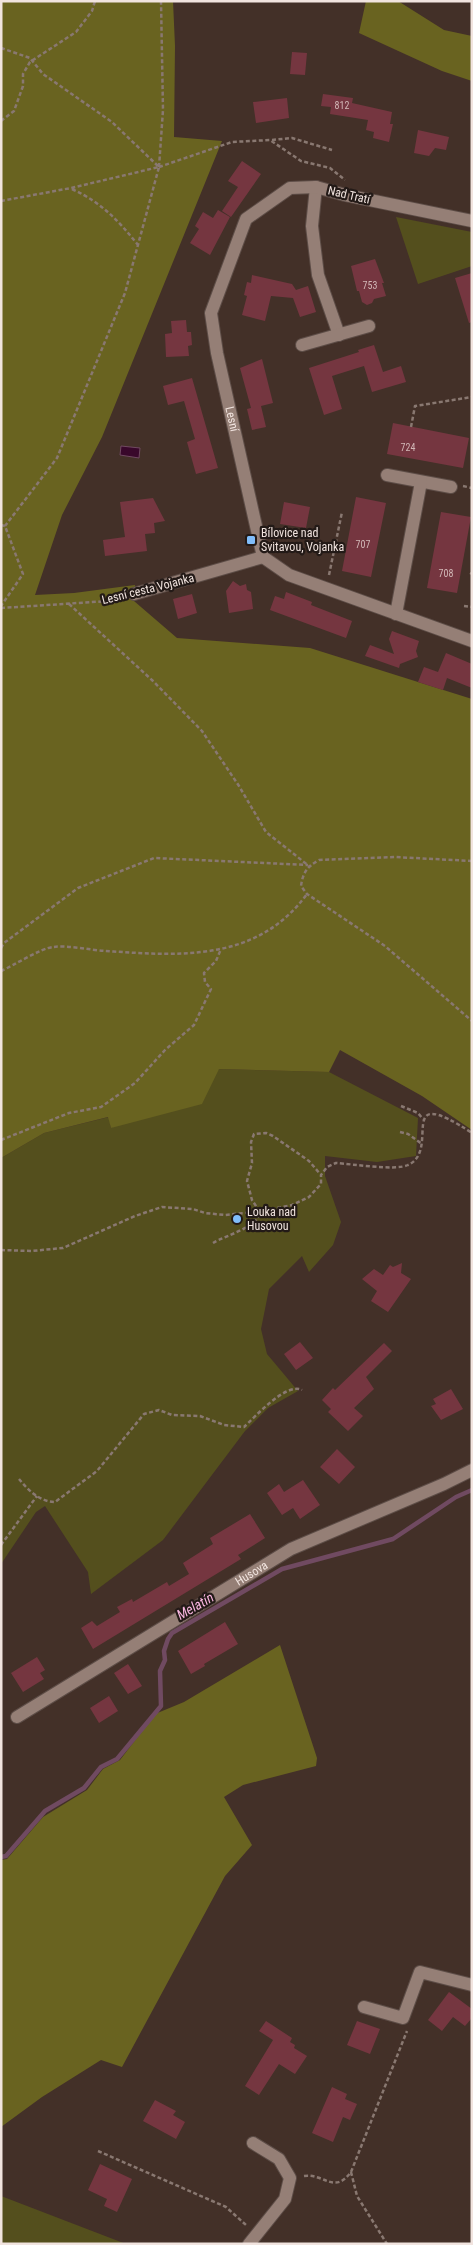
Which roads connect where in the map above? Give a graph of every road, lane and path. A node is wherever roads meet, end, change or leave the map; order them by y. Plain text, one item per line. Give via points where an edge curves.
1 (95, 1) edge
2 (160, 1) edge
3 (1, 48) edge
4 (32, 61) junction
5 (1, 121) edge
6 (270, 140) junction
7 (332, 150) dead end
8 (159, 167) junction
9 (71, 188) junction
10 (316, 188) junction
11 (345, 195) junction
12 (1, 201) edge
13 (472, 221) edge
14 (138, 246) junction
15 (369, 326) dead end
16 (338, 335) junction
17 (302, 345) dead end
18 (472, 398) edge
19 (412, 427) dead end
20 (388, 475) dead end
21 (421, 482) junction
22 (451, 487) dead end
23 (342, 512) dead end
24 (3, 526) edge
25 (262, 557) junction
26 (328, 582) dead end
27 (134, 594) joint
28 (69, 604) junction
29 (464, 606) dead end
30 (1, 607) edge
31 (472, 607) edge
32 (396, 614) junction
33 (472, 641) edge
34 (472, 861) edge
35 (309, 866) junction
36 (307, 894) junction
37 (1, 948) edge
38 (221, 949) junction
39 (1, 971) edge
40 (472, 1020) edge
41 (401, 1106) dead end
42 (423, 1119) junction
43 (400, 1132) dead end
44 (472, 1133) edge
45 (1, 1140) edge
46 (422, 1144) junction
47 (321, 1175) junction
48 (260, 1212) junction
49 (213, 1243) dead end
50 (1, 1250) edge
51 (302, 1390) dead end
52 (472, 1470) edge
53 (19, 1479) dead end
54 (37, 1496) junction
55 (1, 1545) edge
56 (17, 1717) dead end
57 (472, 1985) edge
58 (364, 2007) dead end
59 (403, 2018) junction
60 (252, 2143) dead end
61 (98, 2151) dead end
62 (351, 2172) junction
63 (290, 2178) junction
64 (252, 2240) edge
65 (387, 2244) edge

1 - 4 path via 92,11 76,32
2 - 8 path via 163,110
3 - 4 path
4 - 5 path via 23,74 23,86 14,111
4 - 8 path via 50,79 112,122
6 - 7 path via 292,138
6 - 8 path via 232,142
6 - 11 path via 301,161 330,168 346,181
8 - 9 path
8 - 14 path
9 - 12 path
9 - 14 path via 118,219
10 - 11 street, Nad Tratí
10 - 16 street, Nad Tratí via 312,226 318,275
10 - 25 street, Lesní via 290,188 246,220 211,314
11 - 13 street, Nad Tratí
14 - 24 path via 125,293 57,458
15 - 16 street
16 - 17 street
18 - 19 path via 415,406
20 - 21 street
21 - 22 street
21 - 32 street
23 - 26 path
24 - 30 path via 23,574
25 - 27 street, Lesní cesta Vojanka
25 - 32 street via 289,575
27 - 28 path, Lesní cesta Vojanka via 109,601
28 - 30 path, Lesní cesta Vojanka
28 - 35 path via 154,681 202,732 266,832
29 - 31 path
32 - 33 street
34 - 35 path via 395,857 319,860
35 - 36 path via 302,874 301,886
35 - 37 path via 154,858 78,888
36 - 38 path via 296,910 273,927 232,948
36 - 40 path via 385,946
38 - 39 path via 161,955 52,947
38 - 45 path via 216,961 204,973 204,982 211,989 194,1025 165,1050 135,1083 102,1107 69,1113
41 - 42 path via 418,1113
42 - 44 path via 433,1113
42 - 46 path
43 - 46 path
46 - 47 path via 417,1158 410,1165 399,1168 336,1163
47 - 48 path via 321,1184 305,1200
47 - 48 path via 309,1161 273,1136 254,1134 247,1181 252,1200
48 - 49 path via 250,1225
48 - 50 path via 219,1214 162,1207 63,1248
51 - 54 path via 291,1389 282,1394 244,1427 224,1425 200,1416 172,1416 159,1410 144,1414 97,1472 55,1502
52 - 56 street, Husova via 292,1549
53 - 54 path
54 - 55 path
57 - 59 street via 420,1972
58 - 59 street
59 - 62 path via 407,2029
60 - 63 street via 279,2159
61 - 64 path via 226,2207 237,2215
62 - 63 path via 343,2181 336,2183 309,2175
62 - 65 path via 357,2196
63 - 64 street via 285,2200

